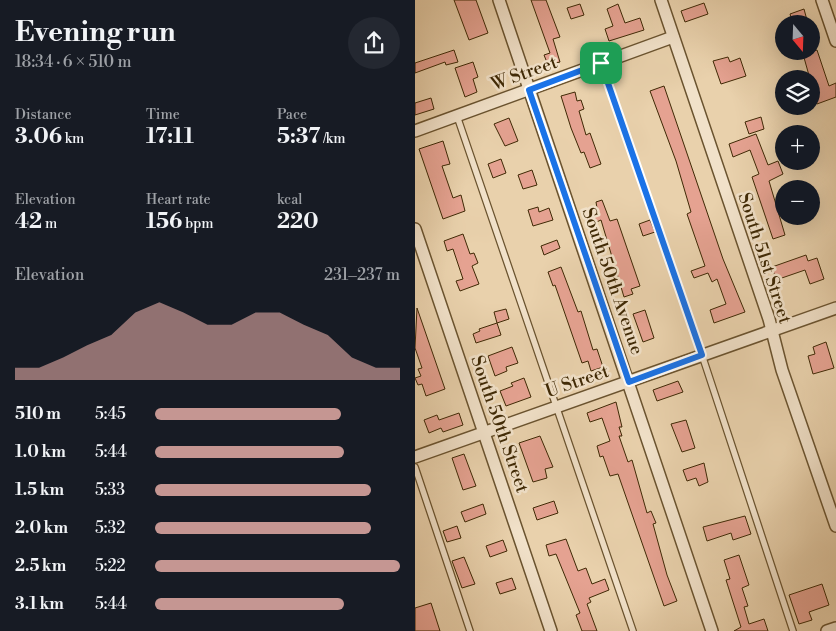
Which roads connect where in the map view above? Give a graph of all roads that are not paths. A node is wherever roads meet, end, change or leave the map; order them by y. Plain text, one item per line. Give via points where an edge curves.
1 (499, 0) edge
2 (661, 0) edge
3 (822, 0) edge
4 (673, 37) junction
5 (836, 41) edge
6 (601, 63) junction
7 (529, 90) junction
8 (457, 116) junction
9 (415, 131) edge
10 (415, 229) edge
11 (836, 308) edge
12 (771, 330) junction
13 (702, 355) junction
14 (629, 382) junction
15 (557, 407) junction
16 (484, 433) junction
17 (415, 457) edge
18 (415, 467) edge
19 (836, 526) edge
20 (836, 628) edge
21 (470, 631) edge
22 (551, 631) edge
23 (633, 631) edge
24 (713, 631) edge
25 (793, 631) edge
26 (827, 631) edge

1 - 7 street, South 50th Avenue
2 - 4 street, South 51st Street
3 - 5 street
4 - 6 street, W Street
4 - 12 street, South 51st Street
6 - 7 street, W Street
6 - 13 lane
7 - 8 street, W Street
7 - 14 street, South 50th Avenue
8 - 9 street, W Street
8 - 15 lane
10 - 16 street, South 50th Street
11 - 12 street, U Street
12 - 13 street, U Street
12 - 19 street, South 51st Street
13 - 14 street, U Street
13 - 25 lane
14 - 15 street, U Street
14 - 24 street, South 50th Avenue
15 - 16 street, U Street
15 - 23 lane
16 - 17 street, U Street
16 - 22 street, South 50th Street
18 - 21 lane
20 - 26 street

